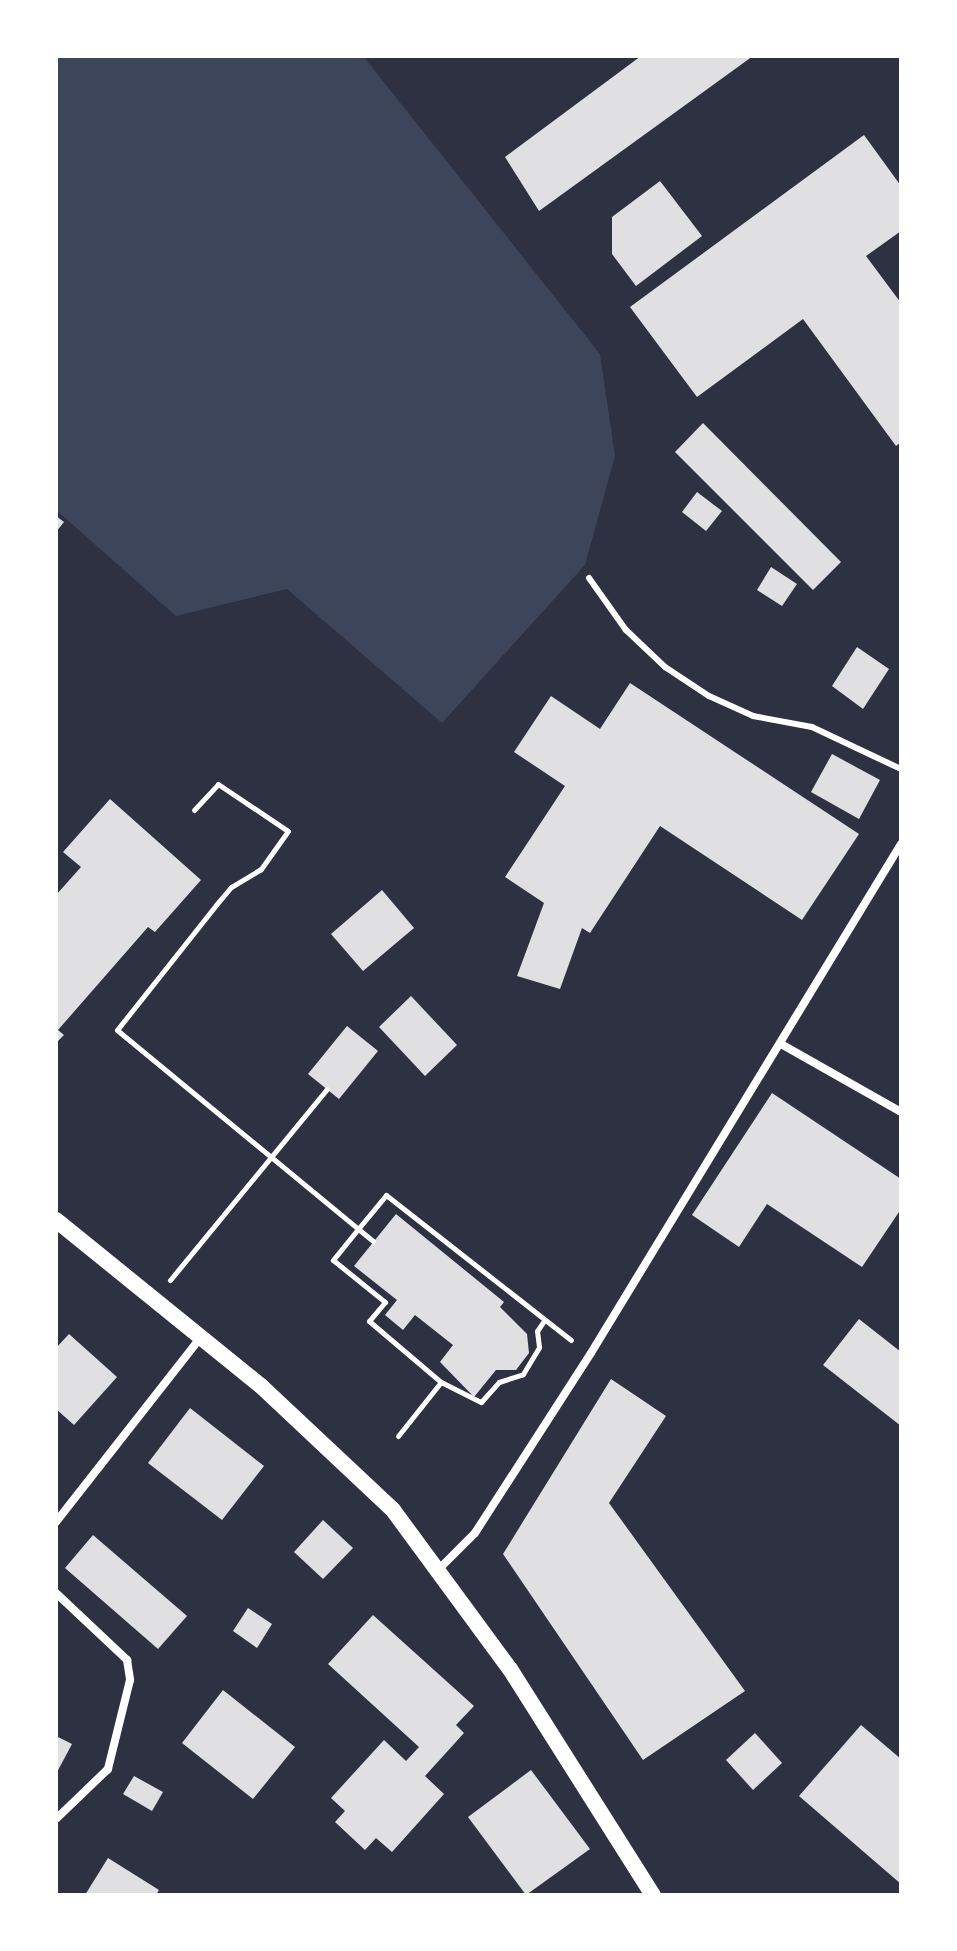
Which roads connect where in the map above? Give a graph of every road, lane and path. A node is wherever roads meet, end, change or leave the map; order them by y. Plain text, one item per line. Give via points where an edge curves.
1 (589, 578) dead end
2 (901, 769) edge
3 (194, 810) dead end
4 (901, 844) edge
5 (781, 1044) junction
6 (327, 1089) dead end
7 (901, 1112) edge
8 (271, 1157) junction
9 (56, 1220) edge
10 (358, 1229) junction
11 (373, 1241) dead end
12 (186, 1260) dead end
13 (543, 1322) junction
14 (201, 1337) junction
15 (568, 1338) dead end
16 (441, 1382) junction
17 (398, 1436) dead end
18 (56, 1522) edge
19 (440, 1568) junction
20 (56, 1593) edge
21 (56, 1819) edge
22 (653, 1895) edge

1 - 2 lane via 626,630 665,667 709,696 753,716 812,727
3 - 8 path via 218,784 288,831 261,869 231,887 117,1030
4 - 5 street
5 - 7 street
5 - 19 street via 475,1533
6 - 8 path
8 - 10 path
8 - 12 path
9 - 14 main road
10 - 11 path
10 - 13 path via 386,1195
10 - 16 path via 333,1260 385,1302 369,1321
13 - 15 path
13 - 16 path via 537,1331 539,1347 523,1374 499,1382 481,1402
14 - 18 street
14 - 19 main road via 326,1444 393,1510
16 - 17 path
19 - 22 main road
20 - 21 street via 127,1660 130,1680 108,1769

